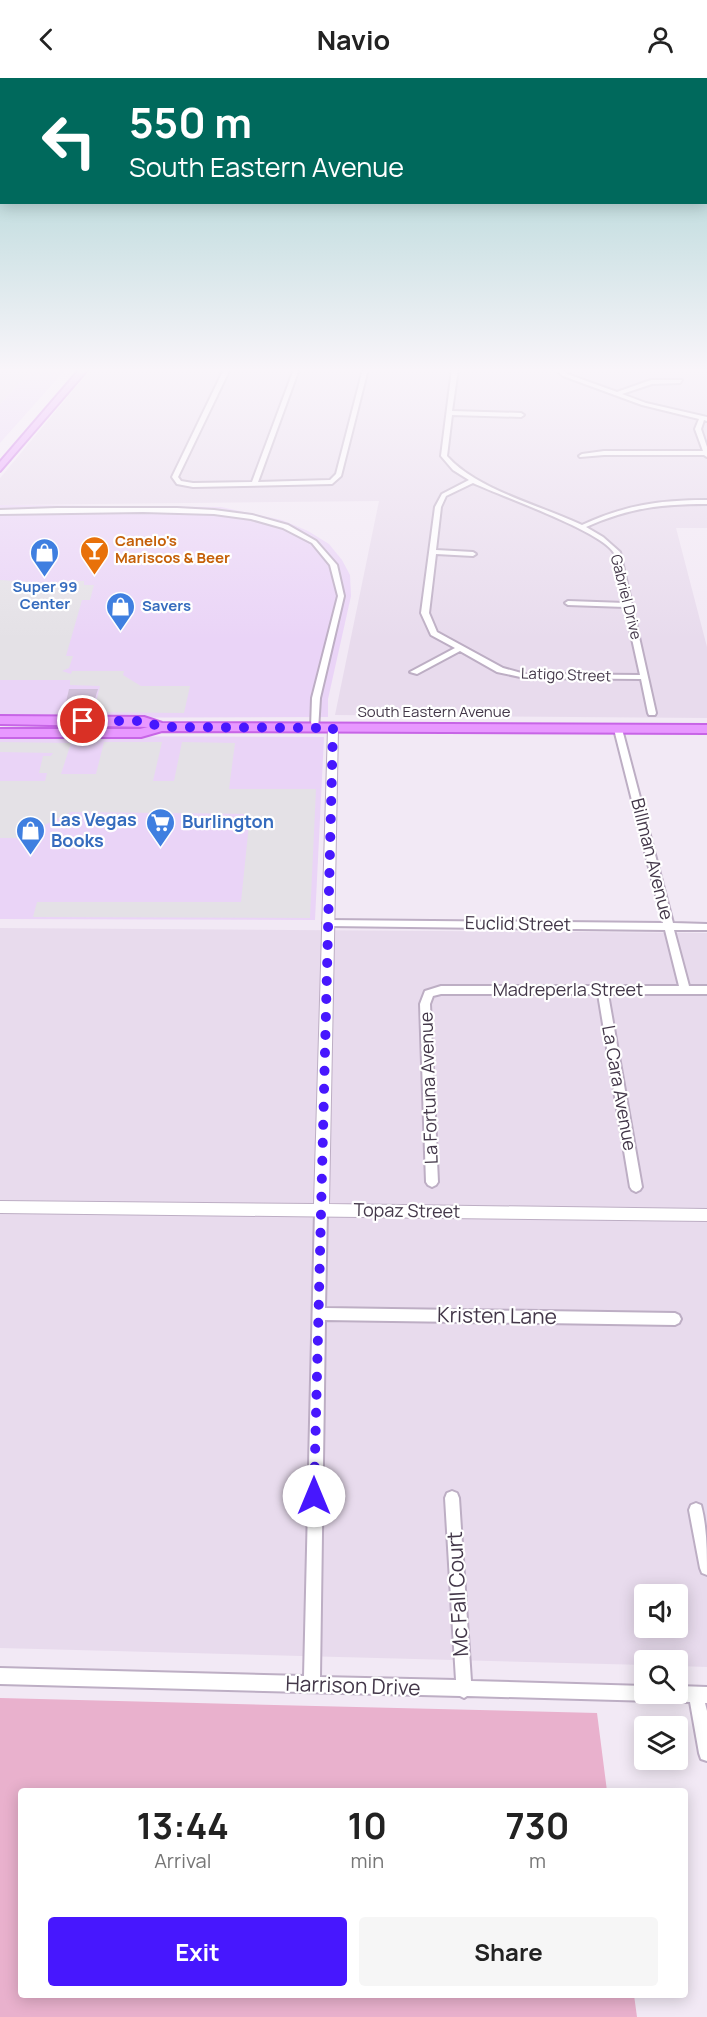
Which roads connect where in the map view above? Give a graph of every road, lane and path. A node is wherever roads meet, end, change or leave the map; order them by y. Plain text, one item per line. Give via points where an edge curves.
1 (183, 459) edge
2 (263, 459) edge
3 (343, 459) edge
4 (446, 459) edge
5 (474, 480) junction
6 (254, 484) junction
7 (707, 502) edge
8 (0, 512) edge
9 (582, 527) junction
10 (432, 552) junction
11 (473, 554) dead end
12 (568, 603) dead end
13 (629, 605) junction
14 (460, 648) junction
15 (414, 672) dead end
16 (645, 677) junction
17 (652, 713) dead end
18 (0, 720) edge
19 (40, 720) junction
20 (127, 721) junction
21 (0, 727) edge
22 (161, 727) junction
23 (315, 728) junction
24 (333, 728) junction
25 (618, 729) junction
26 (707, 729) edge
27 (0, 733) edge
28 (68, 733) junction
29 (328, 923) junction
30 (669, 927) junction
31 (707, 927) edge
32 (602, 990) junction
33 (685, 990) junction
34 (707, 990) edge
35 (429, 994) joint
36 (432, 1182) dead end
37 (636, 1187) dead end
38 (0, 1207) edge
39 (321, 1210) junction
40 (707, 1215) edge
41 (318, 1314) junction
42 (675, 1319) dead end
43 (452, 1498) dead end
44 (696, 1510) dead end
45 (707, 1568) edge
46 (0, 1676) edge
47 (312, 1684) junction
48 (464, 1690) junction
49 (702, 1695) edge
50 (707, 1752) edge

1 - 6 street via 175,477 179,483
2 - 6 street
3 - 6 street via 339,476 332,482
4 - 5 street, Gabriel Drive via 454,470
5 - 9 street, Gabriel Drive
5 - 10 street via 444,495 438,507
7 - 9 street via 631,507
8 - 23 street via 218,512 276,523 320,547 340,578 340,596 316,698
9 - 13 street, Gabriel Drive via 608,541 617,552
10 - 11 street
10 - 14 street, Latigo Street via 425,613 428,626
12 - 13 street
13 - 16 street, Gabriel Drive
14 - 15 street
14 - 16 street, Latigo Street via 500,670 525,676
16 - 17 street, Gabriel Drive
18 - 19 main road, South Eastern Avenue
19 - 20 main road, South Eastern Avenue
19 - 21 main road via 32,726
20 - 22 main road, South Eastern Avenue
20 - 28 main road via 110,727 81,727
22 - 23 main road, South Eastern Avenue
22 - 28 main road, South Eastern Avenue via 141,734
23 - 24 main road, South Eastern Avenue
24 - 25 main road, South Eastern Avenue
24 - 29 street
25 - 26 main road, South Eastern Avenue
25 - 30 street, Billman Avenue
27 - 28 main road, South Eastern Avenue
29 - 30 street, Euclid Street
29 - 39 street
30 - 31 street, Euclid Street
30 - 33 street, Billman Avenue
32 - 33 street, Madreperla Street
32 - 35 street, Madreperla Street via 441,990
32 - 37 street, La Cara Avenue
33 - 34 street, Madreperla Street
35 - 36 street, La Fortuna Avenue via 425,1004
38 - 39 street, Topaz Street
39 - 40 street, Topaz Street
39 - 41 street
41 - 42 street, Kristen Lane
41 - 47 street
43 - 48 street, Mc Fall Court
44 - 45 street
46 - 47 street, Harrison Drive
47 - 48 street, Harrison Drive
48 - 49 street, Harrison Drive
49 - 50 street

